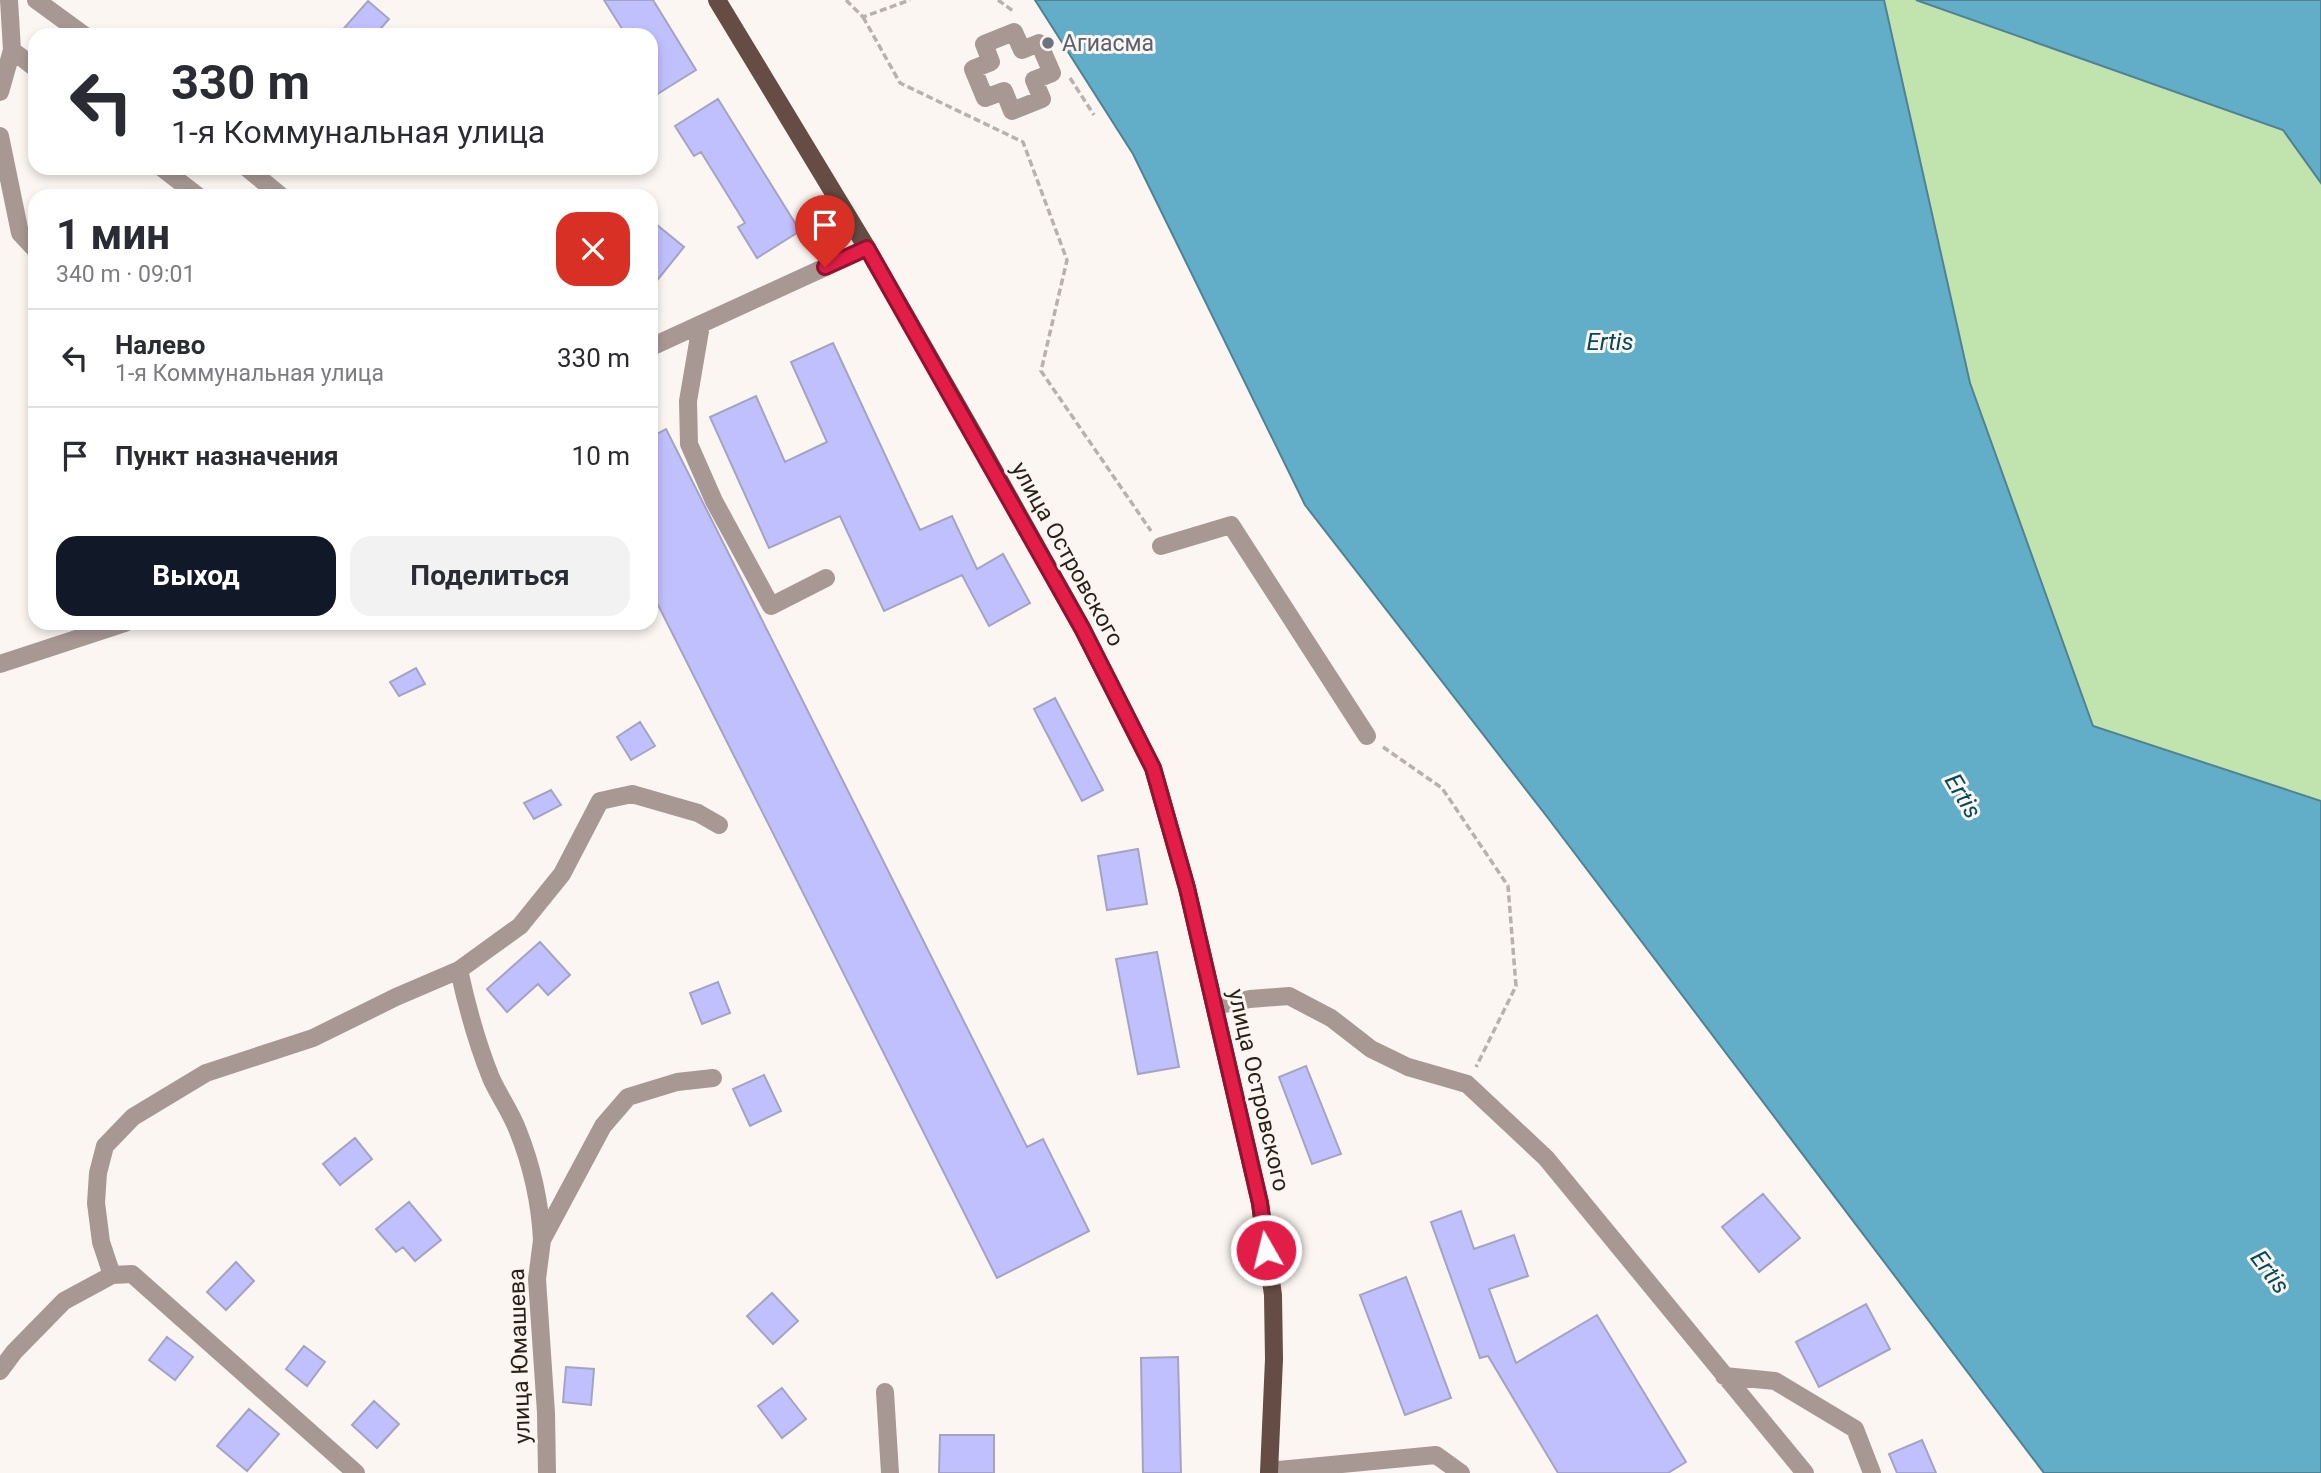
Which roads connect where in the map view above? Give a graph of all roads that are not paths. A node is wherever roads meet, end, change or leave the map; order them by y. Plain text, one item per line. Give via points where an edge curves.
1 (9, 0) edge
2 (36, 0) edge
3 (717, 0) edge
4 (74, 28) edge
5 (12, 50) junction
6 (991, 62) joint
7 (28, 63) edge
8 (0, 92) edge
9 (0, 136) edge
10 (171, 175) edge
11 (256, 175) edge
12 (189, 189) edge
13 (272, 189) edge
14 (28, 242) edge
15 (867, 248) junction
16 (701, 325) junction
17 (658, 344) edge
18 (1161, 546) road end
19 (826, 578) dead end
20 (104, 630) edge
21 (0, 664) edge
22 (1367, 736) road end
23 (719, 825) dead end
24 (459, 970) junction
25 (1215, 1006) junction
26 (713, 1078) dead end
27 (542, 1240) junction
28 (111, 1275) junction
29 (0, 1371) edge
30 (1724, 1376) junction
31 (885, 1392) dead end
32 (1269, 1472) edge
33 (356, 1473) edge
34 (547, 1473) edge
35 (890, 1473) edge
36 (1461, 1473) edge
37 (1805, 1473) edge
38 (1872, 1473) edge

1 - 5 street
2 - 4 street
3 - 15 main road, улица Островского
5 - 7 street
5 - 8 street
6 - 6 street via 984,44 1014,32 1022,50 1039,43 1052,73 1034,80 1042,99 1012,111 1004,91 985,99 973,69
9 - 14 street via 20,233
10 - 12 street
11 - 13 street
15 - 16 street
15 - 25 main road, улица Островского via 1082,628 1153,768
16 - 17 street
16 - 19 street via 688,401 690,444 714,501 771,606
18 - 22 street via 1231,525
20 - 21 street
23 - 24 street via 698,813 632,794 600,801 562,874 520,926
24 - 27 street via 475,1035 532,1173
24 - 28 street via 313,1038 206,1073 133,1117 105,1146 98,1173 96,1203
25 - 30 street via 1289,996 1331,1018 1371,1049 1408,1067 1467,1084 1546,1158
25 - 32 main road, улица Островского via 1260,1203 1273,1295
26 - 27 street, улица Юмашева via 677,1082 628,1097 603,1126
27 - 34 street, улица Юмашева via 537,1279
28 - 29 street via 64,1301
28 - 33 street via 132,1274
30 - 37 street
30 - 38 street via 1775,1381 1855,1429
31 - 35 street
32 - 36 street via 1436,1455

